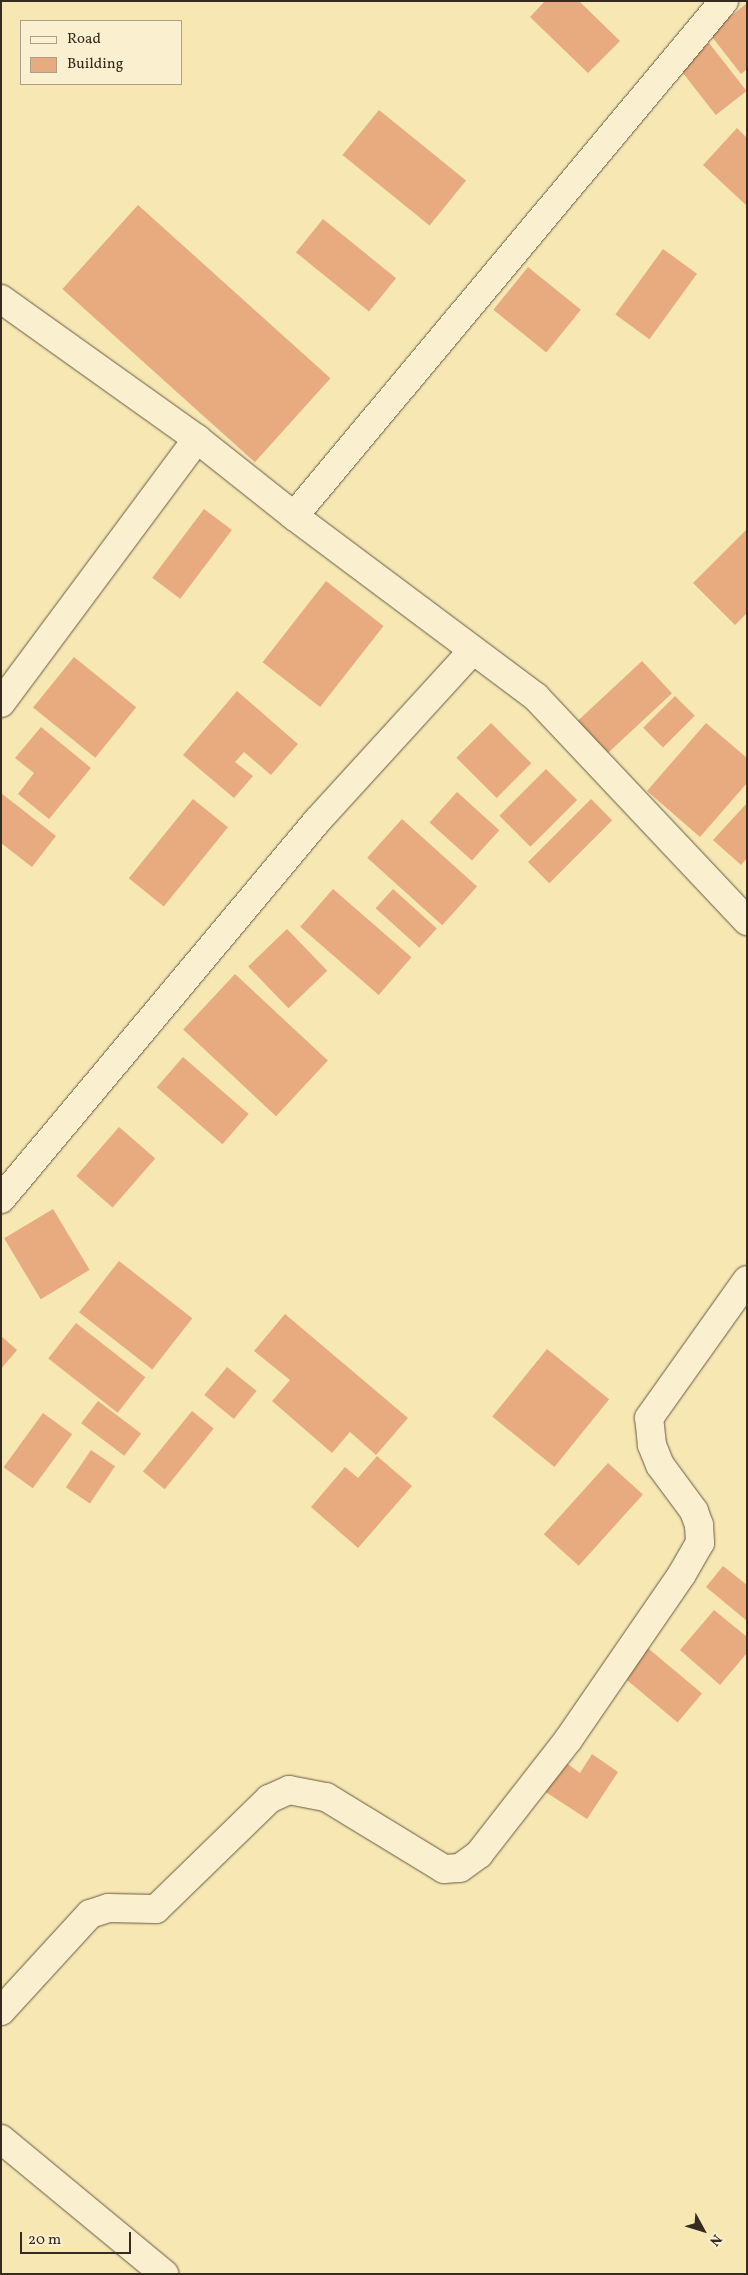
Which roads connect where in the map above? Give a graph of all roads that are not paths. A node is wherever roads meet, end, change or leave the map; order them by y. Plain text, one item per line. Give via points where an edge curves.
1 (724, 1) edge
2 (1, 298) edge
3 (197, 439) junction
4 (294, 516) junction
5 (473, 650) junction
6 (1, 703) edge
7 (747, 922) edge
8 (1, 1199) edge
9 (747, 1280) edge
10 (1, 2011) edge
11 (1, 2139) edge
12 (164, 2274) edge

1 - 4 street
2 - 3 street
3 - 4 street
3 - 6 street
4 - 5 street
5 - 7 street via 536,697
5 - 8 street via 318,821
9 - 10 street via 649,1418 652,1446 660,1465 694,1511 700,1525 700,1543 568,1740 479,1854 460,1868 444,1869 326,1797 289,1790 269,1799 156,1909 108,1908 90,1914
11 - 12 street

